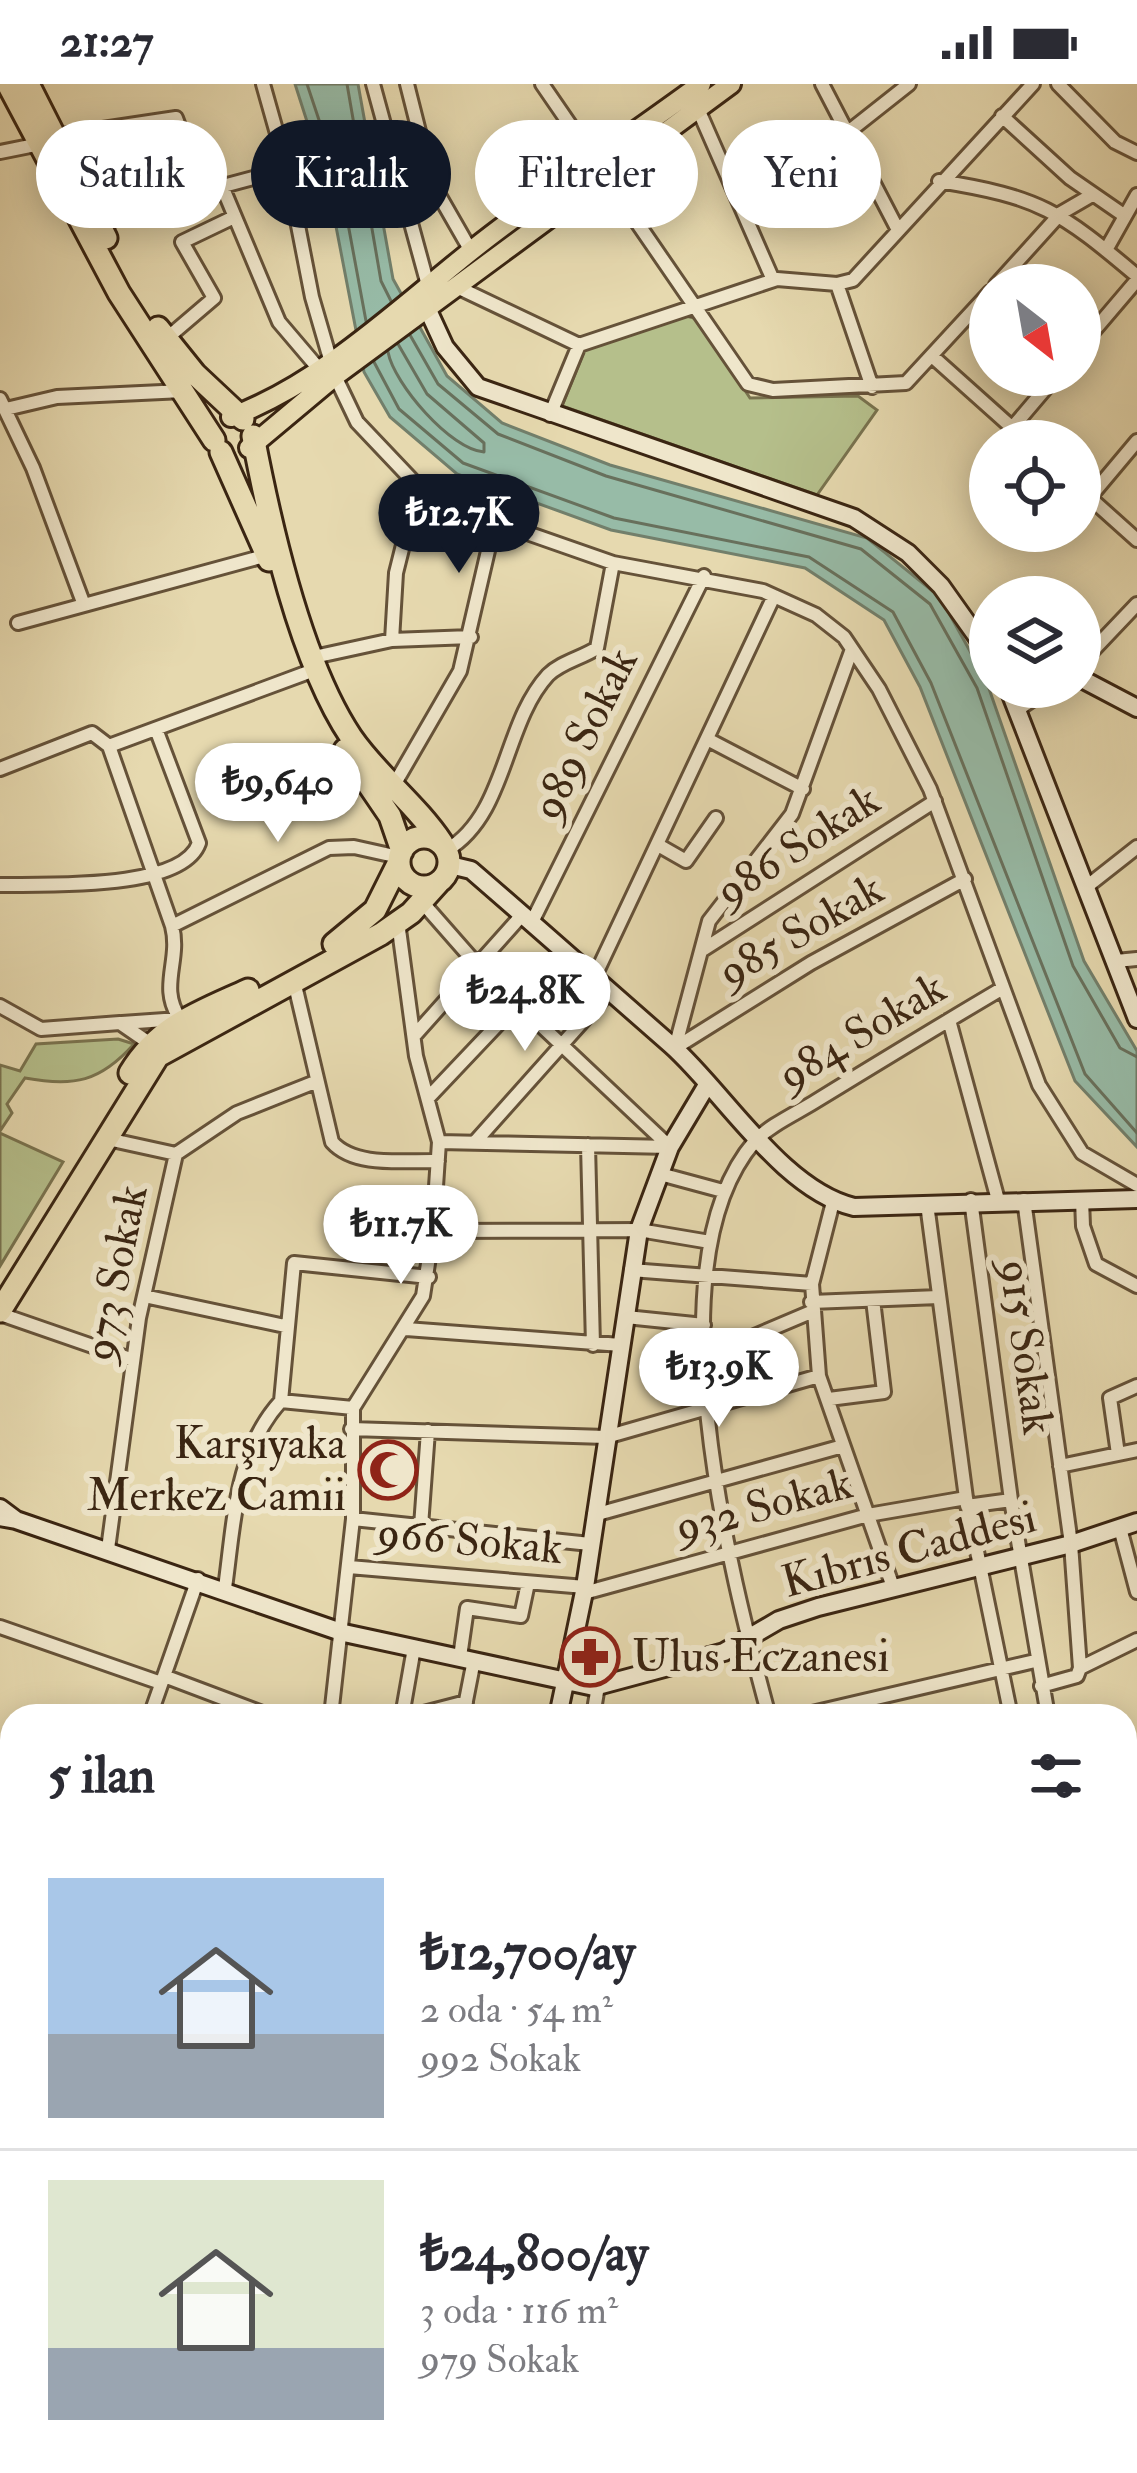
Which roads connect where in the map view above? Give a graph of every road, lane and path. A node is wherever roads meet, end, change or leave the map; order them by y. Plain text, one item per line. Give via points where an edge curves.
1 (8, 84) edge
2 (28, 84) edge
3 (262, 84) edge
4 (373, 84) edge
5 (407, 84) edge
6 (542, 84) edge
7 (731, 84) edge
8 (822, 84) edge
9 (909, 84) edge
10 (1058, 84) edge
11 (1024, 87) edge
12 (694, 92) edge
13 (1002, 116) junction
14 (41, 120) edge
15 (272, 120) edge
16 (565, 120) edge
17 (658, 120) edge
18 (840, 120) edge
19 (863, 120) edge
20 (36, 123) edge
21 (36, 143) edge
22 (0, 152) edge
23 (1137, 153) edge
24 (939, 181) junction
25 (1137, 194) edge
26 (1092, 195) junction
27 (881, 198) edge
28 (227, 202) edge
29 (1061, 213) junction
30 (1130, 216) edge
31 (232, 218) junction
32 (89, 228) edge
33 (101, 228) edge
34 (298, 228) edge
35 (506, 228) edge
36 (525, 228) edge
37 (640, 228) edge
38 (898, 230) junction
39 (1106, 250) junction
40 (471, 251) junction
41 (1015, 264) edge
42 (1137, 278) edge
43 (773, 280) junction
44 (837, 284) junction
45 (429, 286) junction
46 (455, 286) junction
47 (697, 305) junction
48 (418, 308) junction
49 (969, 315) edge
50 (1101, 322) edge
51 (166, 339) junction
52 (579, 345) junction
53 (932, 356) junction
54 (335, 365) junction
55 (872, 386) junction
56 (184, 391) junction
57 (1039, 396) edge
58 (3, 404) edge
59 (550, 415) junction
60 (1003, 420) edge
61 (1019, 420) edge
62 (245, 430) junction
63 (1137, 441) edge
64 (217, 446) junction
65 (1101, 477) edge
66 (417, 489) junction
67 (1101, 507) edge
68 (494, 525) junction
69 (1137, 540) edge
70 (268, 555) junction
71 (613, 563) junction
72 (704, 576) junction
73 (774, 596) junction
74 (1137, 604) edge
75 (84, 605) junction
76 (18, 623) dead end
77 (969, 625) edge
78 (471, 637) junction
79 (392, 640) junction
80 (1101, 642) edge
81 (852, 649) junction
82 (310, 665) junction
83 (1101, 689) edge
84 (1020, 708) edge
85 (1137, 708) edge
86 (155, 729) junction
87 (709, 740) junction
88 (109, 746) junction
89 (0, 769) edge
90 (394, 785) junction
91 (803, 789) junction
92 (935, 801) junction
93 (716, 818) dead end
94 (658, 845) junction
95 (1137, 847) edge
96 (400, 857) junction
97 (444, 860) junction
98 (154, 876) junction
99 (965, 879) junction
100 (0, 885) edge
101 (1085, 888) junction
102 (422, 902) junction
103 (527, 920) junction
104 (398, 922) junction
105 (172, 926) junction
106 (700, 952) junction
107 (1137, 959) edge
108 (1116, 961) junction
109 (479, 967) junction
110 (294, 980) junction
111 (593, 981) junction
112 (1003, 988) junction
113 (608, 993) junction
114 (518, 1003) junction
115 (0, 1006) edge
116 (1137, 1018) edge
117 (180, 1019) junction
118 (949, 1020) junction
119 (119, 1023) junction
120 (414, 1036) junction
121 (149, 1043) junction
122 (564, 1047) junction
123 (675, 1048) junction
124 (315, 1082) junction
125 (707, 1085) junction
126 (428, 1098) junction
127 (758, 1137) junction
128 (103, 1138) junction
129 (440, 1142) junction
130 (475, 1142) junction
131 (588, 1145) junction
132 (670, 1147) junction
133 (176, 1154) junction
134 (438, 1161) junction
135 (660, 1174) junction
136 (1137, 1185) edge
137 (723, 1191) junction
138 (1082, 1199) junction
139 (1137, 1199) edge
140 (971, 1200) junction
141 (998, 1200) junction
142 (1024, 1200) junction
143 (833, 1202) junction
144 (927, 1204) junction
145 (589, 1230) junction
146 (639, 1230) junction
147 (433, 1231) junction
148 (710, 1242) junction
149 (631, 1270) junction
150 (704, 1275) junction
151 (429, 1277) junction
152 (812, 1284) junction
153 (0, 1286) edge
154 (1137, 1286) edge
155 (144, 1296) junction
156 (939, 1297) junction
157 (873, 1300) junction
158 (811, 1307) junction
159 (0, 1312) edge
160 (626, 1317) junction
161 (704, 1325) junction
162 (285, 1326) junction
163 (406, 1329) junction
164 (593, 1345) junction
165 (621, 1346) junction
166 (705, 1358) junction
167 (133, 1360) junction
168 (819, 1376) junction
169 (1137, 1386) edge
170 (829, 1399) junction
171 (281, 1401) junction
172 (352, 1408) junction
173 (709, 1408) junction
174 (351, 1429) junction
175 (428, 1431) junction
176 (606, 1437) junction
177 (843, 1446) junction
178 (1137, 1450) edge
179 (1118, 1454) junction
180 (1060, 1466) junction
181 (718, 1481) junction
182 (1011, 1500) junction
183 (966, 1502) junction
184 (5, 1515) edge
185 (594, 1515) junction
186 (868, 1515) junction
187 (353, 1519) junction
188 (1129, 1525) edge
189 (421, 1526) junction
190 (590, 1544) junction
191 (1071, 1544) junction
192 (108, 1549) junction
193 (732, 1550) junction
194 (1020, 1557) junction
195 (980, 1566) junction
196 (349, 1568) junction
197 (198, 1579) junction
198 (528, 1583) junction
199 (893, 1587) junction
200 (225, 1588) junction
201 (584, 1590) junction
202 (1137, 1592) edge
203 (0, 1627) edge
204 (344, 1633) junction
205 (748, 1638) junction
206 (1137, 1640) edge
207 (414, 1648) junction
208 (467, 1659) junction
209 (1035, 1661) junction
210 (1080, 1668) junction
211 (1001, 1669) junction
212 (564, 1679) junction
213 (162, 1680) junction
214 (598, 1686) junction
215 (1041, 1687) junction
216 (154, 1704) edge
217 (225, 1704) edge
218 (333, 1704) edge
219 (404, 1704) edge
220 (465, 1704) edge
221 (560, 1704) edge
222 (595, 1704) edge
223 (766, 1704) edge
224 (851, 1704) edge
225 (1008, 1704) edge
226 (1045, 1704) edge

1 - 20 highway
2 - 14 highway
3 - 15 street
4 - 45 street
5 - 40 street via 432,183
6 - 16 street
7 - 12 main road
8 - 18 street
9 - 19 street
10 - 23 street via 1115,142
11 - 13 street
12 - 17 main road
12 - 43 street
13 - 24 street
13 - 26 street
21 - 22 street
24 - 29 street
24 - 38 street
25 - 30 street
26 - 29 street
26 - 30 street
27 - 38 street
28 - 31 street
29 - 39 street
29 - 41 street
30 - 39 street
31 - 51 street via 182,242 214,298
31 - 54 street via 279,322
32 - 56 highway via 119,292
33 - 51 highway
34 - 54 street
35 - 40 main road
36 - 46 main road
37 - 47 street
38 - 44 street via 853,280
39 - 42 street
40 - 45 main road
42 - 50 street
43 - 44 street
43 - 47 street
44 - 55 street
45 - 48 main road
46 - 48 main road
46 - 52 street
47 - 52 street
47 - 55 street via 748,384
48 - 54 main road
48 - 59 street via 478,387
49 - 53 street
51 - 62 highway
52 - 59 street
53 - 55 street via 906,383
53 - 60 street
54 - 62 main road
54 - 62 main road via 270,403
54 - 66 street via 357,422
56 - 58 street
56 - 64 highway
57 - 61 street
58 - 75 street
59 - 77 street via 854,518 908,554
62 - 64 highway via 233,456
62 - 64 highway via 216,427
62 - 82 highway
63 - 65 street
64 - 70 highway
66 - 68 street
66 - 79 street via 396,573
67 - 69 street
68 - 71 street
68 - 78 street
70 - 75 street
70 - 82 highway
71 - 72 street
71 - 97 street via 597,648 550,674 469,833
72 - 73 street
72 - 103 street, 989 Sokak
73 - 81 street via 816,615
73 - 87 street
74 - 80 street
75 - 76 street
78 - 79 street
78 - 90 street via 448,698
79 - 82 street
81 - 91 street
81 - 92 street
82 - 86 street
82 - 90 highway via 351,736
82 - 96 highway via 332,731 390,816
83 - 85 street
84 - 101 street
86 - 88 street
86 - 98 street via 200,843 193,856
87 - 91 street
87 - 94 street
88 - 89 street via 92,733 77,736
88 - 98 street
90 - 97 highway
91 - 106 street via 709,921
92 - 99 street
92 - 106 street, 986 Sokak
93 - 94 street via 686,861
94 - 111 street
95 - 101 street
96 - 97 highway via 419,837
96 - 97 highway via 403,875 416,885
96 - 105 street via 329,848
96 - 117 highway via 383,900 358,928
97 - 102 highway
97 - 103 street via 471,870
98 - 100 street
98 - 105 street
99 - 112 street
99 - 123 street, 985 Sokak
101 - 108 street
102 - 104 highway
102 - 109 street
103 - 109 street, 989 Sokak
103 - 111 street
104 - 110 highway
104 - 120 street
105 - 117 street via 169,1002
106 - 123 street
107 - 108 street
108 - 116 street
109 - 114 street
109 - 120 street, 989 Sokak
110 - 124 street
110 - 128 highway via 158,1057
111 - 113 street
112 - 118 street, 984 Sokak
112 - 136 street via 1039,1084 1082,1153
113 - 122 street
113 - 123 street
114 - 122 street
114 - 126 street
115 - 119 street via 41,1029
117 - 119 street
117 - 121 highway
118 - 127 street, 984 Sokak
118 - 141 street
119 - 121 street
120 - 126 street
121 - 153 highway
122 - 130 street
122 - 132 street
123 - 125 street
124 - 133 street via 238,1113
124 - 134 street via 342,1154
125 - 127 street
125 - 132 street
126 - 129 street
127 - 137 street
127 - 143 street
128 - 133 street
128 - 159 highway
129 - 130 street
129 - 134 street
130 - 131 street
131 - 132 street
131 - 145 street
132 - 135 street
133 - 155 street, 973 Sokak
134 - 147 street
135 - 137 street
135 - 146 street
137 - 148 street
138 - 139 street
138 - 142 street
138 - 154 street via 1096,1264
140 - 141 street
140 - 144 street
140 - 182 street, 915 Sokak
141 - 142 street
142 - 180 street
143 - 144 street
143 - 152 street
144 - 156 street
145 - 146 street
145 - 147 street
145 - 164 street
146 - 148 street
146 - 149 street
147 - 151 street
148 - 150 street
149 - 150 street
149 - 160 street
150 - 152 street
150 - 161 street
151 - 162 street via 294,1263
151 - 163 street
152 - 158 street
155 - 162 street
155 - 167 street, 973 Sokak
156 - 157 street
156 - 183 street
157 - 158 street
157 - 170 street via 884,1392
158 - 166 street
158 - 168 street
159 - 167 street
160 - 161 street
160 - 165 street
161 - 166 street
162 - 171 street
163 - 164 street
163 - 172 street
164 - 165 street
165 - 176 street
166 - 173 street
167 - 192 street, 973 Sokak
168 - 170 street
168 - 173 street
169 - 179 street via 1110,1398
170 - 177 street
171 - 172 street
171 - 200 street via 251,1446
172 - 174 street
173 - 176 street
173 - 181 street
174 - 175 street
174 - 187 street
175 - 176 street
175 - 189 street
176 - 185 street
177 - 181 street
177 - 186 street
178 - 179 street
179 - 180 street
180 - 191 street
181 - 185 street
181 - 193 street
182 - 183 street, 932 Sokak
182 - 194 street, 915 Sokak
183 - 186 street, 932 Sokak
183 - 195 street
184 - 192 street, Kıbrıs Caddesi
185 - 190 street
186 - 193 street, 932 Sokak
186 - 199 street
187 - 189 street
187 - 196 street
188 - 191 street, Kıbrıs Caddesi
188 - 202 street
189 - 190 street
190 - 201 street
191 - 194 street, Kıbrıs Caddesi
191 - 210 street
192 - 197 street, Kıbrıs Caddesi
193 - 201 street, 932 Sokak
193 - 205 street
194 - 195 street, Kıbrıs Caddesi
194 - 209 street, 915 Sokak
195 - 199 street, Kıbrıs Caddesi
195 - 211 street
196 - 198 street, 966 Sokak
196 - 204 street
197 - 200 street, Kıbrıs Caddesi
197 - 213 street
198 - 201 street, 966 Sokak
198 - 208 street via 521,1616 467,1608
199 - 205 street, Kıbrıs Caddesi via 778,1620
200 - 204 street, Kıbrıs Caddesi
201 - 212 street
203 - 213 street
204 - 207 street, Kıbrıs Caddesi
204 - 218 street
205 - 214 street, Kıbrıs Caddesi via 697,1662
205 - 223 street
206 - 210 street
207 - 208 street, Kıbrıs Caddesi
207 - 219 street
208 - 212 street, Kıbrıs Caddesi
208 - 220 street
209 - 211 street
209 - 215 street, 915 Sokak
210 - 215 street
211 - 224 street
211 - 225 street
212 - 214 street, Kıbrıs Caddesi
212 - 221 street
213 - 216 street
213 - 217 street
214 - 222 street
215 - 226 street, 915 Sokak

